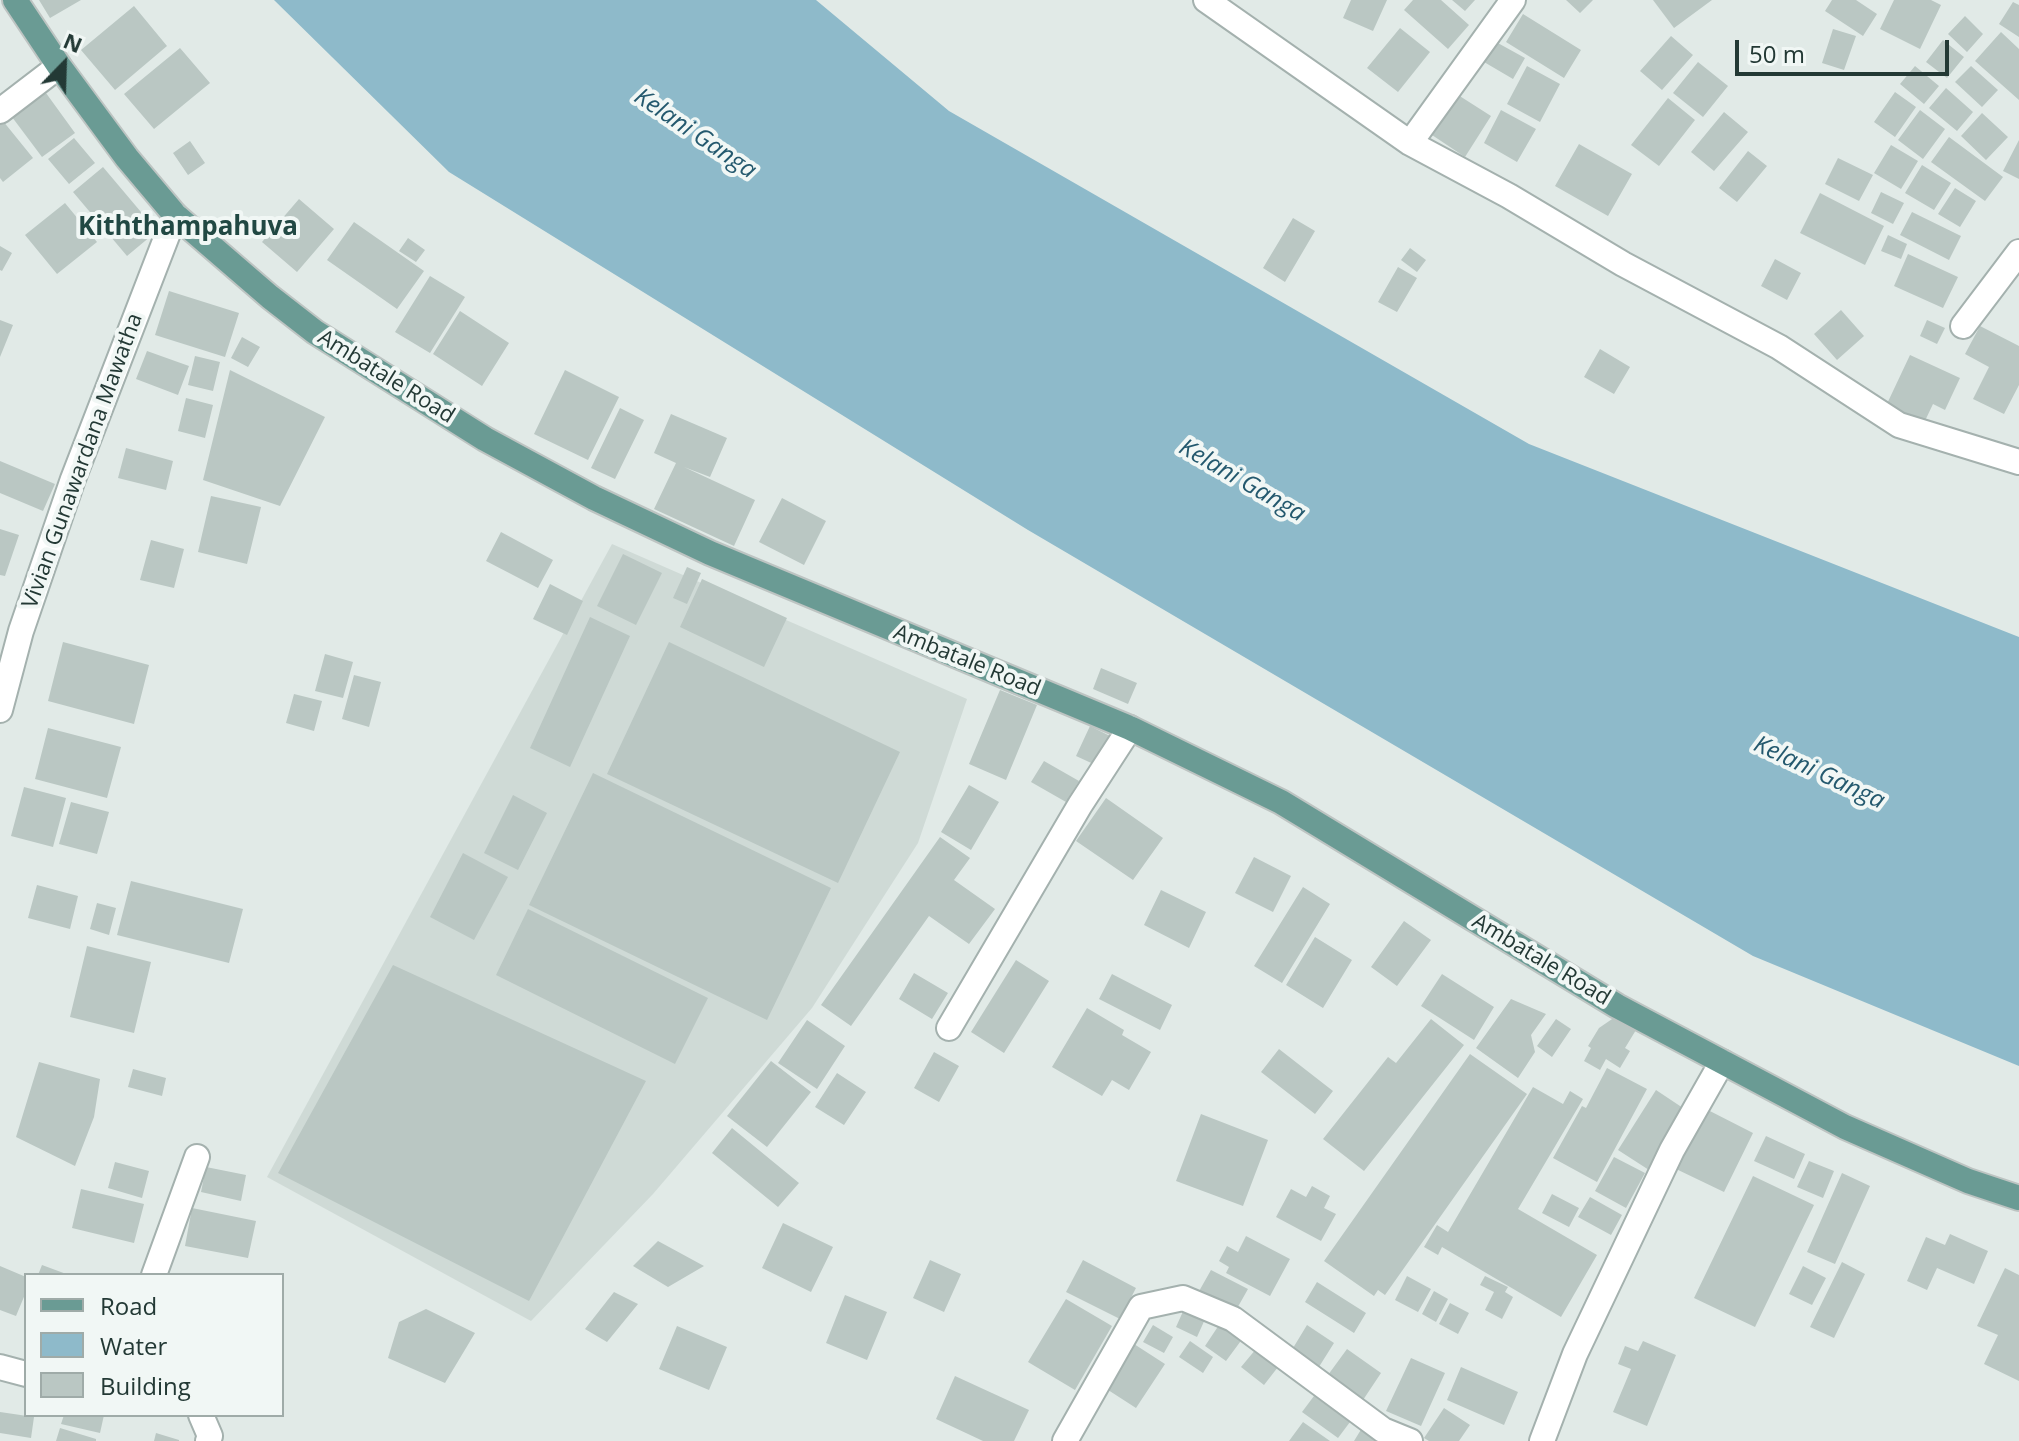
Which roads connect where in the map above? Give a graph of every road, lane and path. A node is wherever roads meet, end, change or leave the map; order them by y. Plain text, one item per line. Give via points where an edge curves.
1 (15, 0) edge
2 (1206, 0) edge
3 (1513, 0) edge
4 (59, 66) junction
5 (0, 111) edge
6 (1410, 143) junction
7 (175, 215) junction
8 (2019, 252) edge
9 (1963, 326) dead end
10 (2019, 462) edge
11 (10, 626) edge
12 (0, 710) edge
13 (1130, 728) junction
14 (949, 1028) dead end
15 (1722, 1062) junction
16 (197, 1157) dead end
17 (2019, 1198) edge
18 (155, 1273) edge
19 (0, 1367) edge
20 (24, 1373) edge
21 (202, 1417) edge
22 (208, 1441) edge
23 (1065, 1441) edge
24 (1410, 1441) edge
25 (1542, 1441) edge

1 - 4 main road, Ambatale Road
2 - 6 street
3 - 6 street
4 - 5 street
4 - 7 main road, Ambatale Road
6 - 10 street via 1779,347 1899,425
7 - 11 street, Vivian Gunawardana Mawatha
7 - 13 main road, Ambatale Road via 315,332 485,439 594,498 710,553
8 - 9 street
11 - 12 street, Vivian Gunawardana Mawatha
13 - 14 street
13 - 15 main road, Ambatale Road via 1281,802 1617,1006
15 - 17 main road, Ambatale Road via 1845,1127
15 - 25 street via 1672,1150 1575,1354
16 - 18 street
19 - 20 street
21 - 22 street
23 - 24 street via 1141,1307 1183,1298 1233,1319 1383,1430

